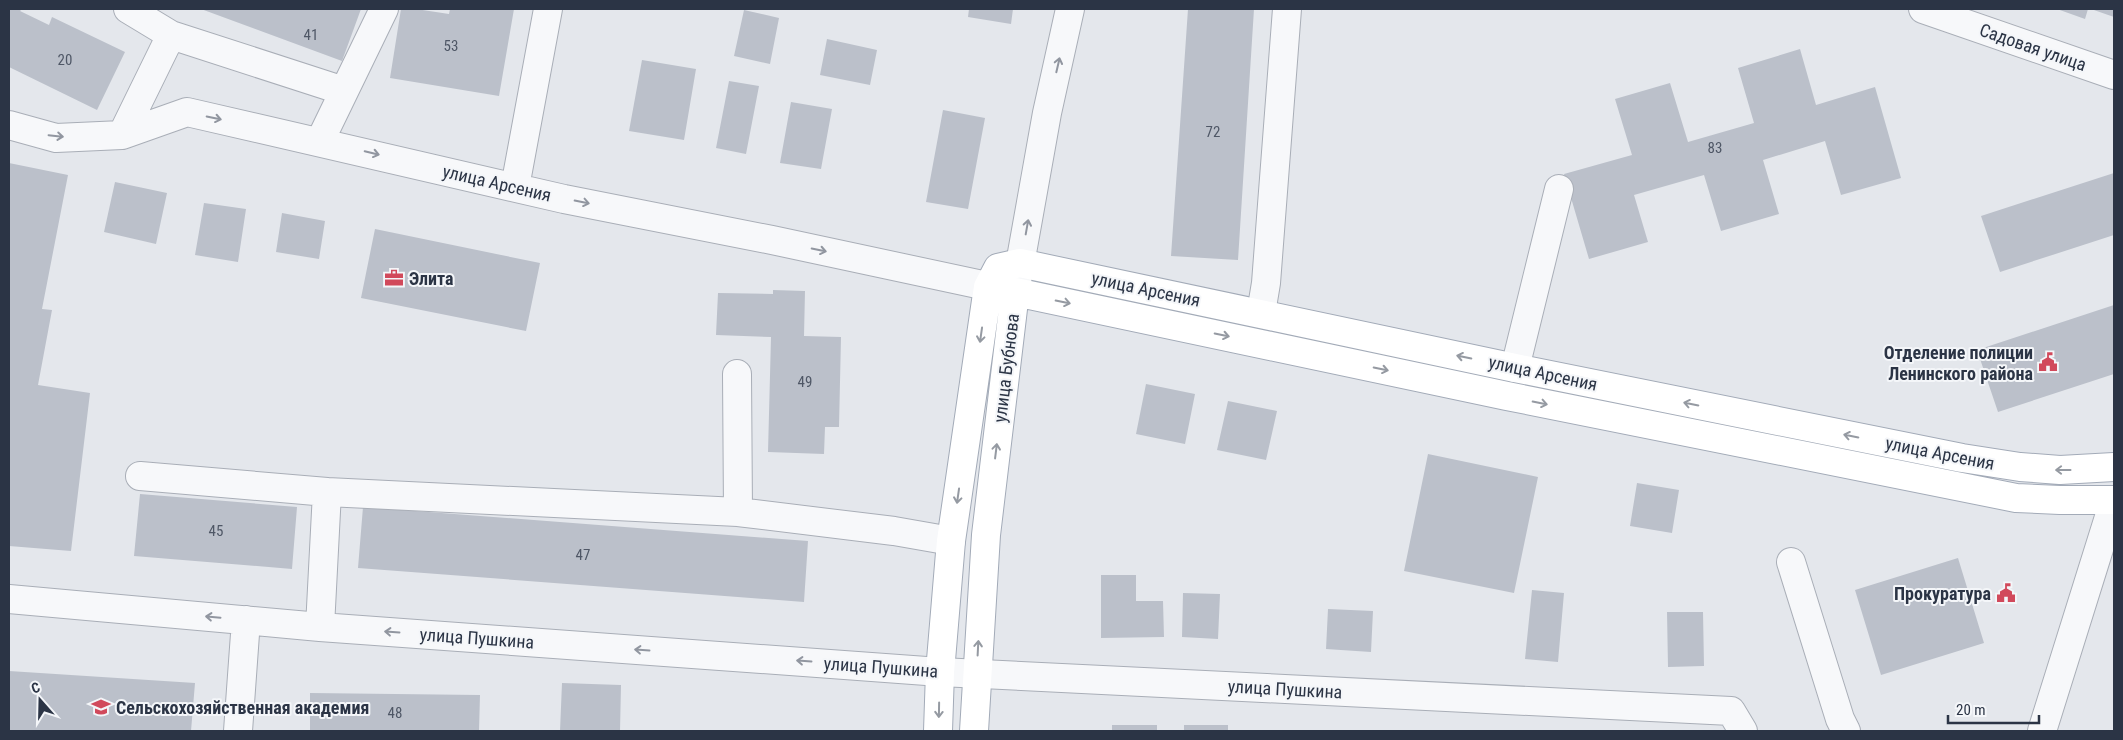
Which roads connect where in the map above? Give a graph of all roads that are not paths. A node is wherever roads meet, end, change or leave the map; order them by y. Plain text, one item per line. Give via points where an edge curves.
1 (128, 9) edge
2 (384, 9) edge
3 (548, 9) edge
4 (1070, 9) edge
5 (1287, 9) edge
6 (1923, 9) edge
7 (171, 35) junction
8 (2114, 75) edge
9 (344, 91) junction
10 (9, 125) edge
11 (122, 135) junction
12 (320, 141) junction
13 (515, 187) junction
14 (1559, 189) dead end
15 (1020, 263) junction
16 (988, 287) junction
17 (1015, 292) junction
18 (1262, 313) junction
19 (1516, 368) junction
20 (737, 374) dead end
21 (2113, 468) edge
22 (140, 476) dead end
23 (327, 492) junction
24 (2114, 500) edge
25 (738, 512) junction
26 (951, 541) junction
27 (1791, 562) dead end
28 (9, 599) edge
29 (246, 620) junction
30 (320, 627) junction
31 (940, 672) junction
32 (977, 674) junction
33 (238, 731) edge
34 (938, 731) edge
35 (974, 731) edge
36 (1743, 731) edge
37 (1846, 731) edge
38 (2042, 731) edge

1 - 7 street
2 - 9 street
3 - 13 street
15 -> 4 street, улица Бубнова
5 - 18 street
6 - 8 street, Садовая улица
7 - 9 street
7 - 11 street
9 - 12 street
10 -> 11 street, улица Арсения via 56,138
11 -> 12 street, улица Арсения via 187,112
12 -> 13 street, улица Арсения
13 -> 16 street, улица Арсения
14 - 19 street
15 - 16 main road, улица Арсения via 998,268
15 - 17 street, улица Бубнова
15 - 18 main road, улица Арсения
16 - 17 street, улица Арсения
16 -> 26 main road, улица Бубнова
17 -> 24 main road, улица Арсения via 1507,396 2016,498
32 -> 17 main road, улица Бубнова via 986,535
19 -> 18 main road, улица Арсения
21 -> 19 main road, улица Арсения via 2060,470 1962,458
20 - 25 street
21 - 24 street
22 - 23 street
23 - 25 street
23 - 30 street
24 - 38 street
25 - 26 street
26 - 31 main road, улица Бубнова
27 - 37 street
29 -> 28 street, улица Пушкина
29 - 30 street, улица Пушкина
29 - 33 street
31 -> 30 street, улица Пушкина
31 - 32 street, улица Пушкина
31 -> 34 main road, улица Бубнова
32 - 35 main road, улица Бубнова
32 - 36 street, улица Пушкина via 1731,711

